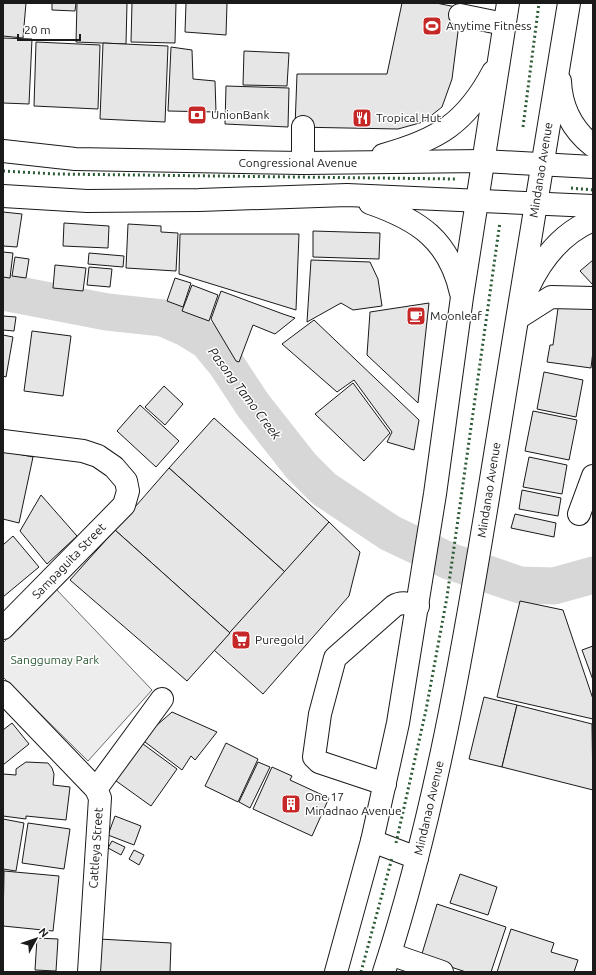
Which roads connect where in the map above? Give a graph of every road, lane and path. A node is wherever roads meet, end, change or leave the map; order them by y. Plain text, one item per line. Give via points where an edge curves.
1 (569, 3) edge
2 (506, 13) edge
3 (460, 16) dead end
4 (560, 57) junction
5 (500, 61) junction
6 (304, 127) dead end
7 (593, 146) edge
8 (3, 151) edge
9 (483, 161) junction
10 (302, 163) junction
11 (350, 163) junction
12 (542, 163) junction
13 (593, 167) edge
14 (346, 195) junction
15 (3, 196) edge
16 (477, 202) junction
17 (536, 204) junction
18 (593, 206) edge
19 (593, 220) edge
20 (462, 297) junction
21 (593, 298) edge
22 (519, 313) junction
23 (3, 440) edge
24 (593, 476) edge
25 (579, 514) dead end
26 (418, 606) junction
27 (3, 628) edge
28 (3, 692) edge
29 (162, 699) dead end
30 (385, 784) junction
31 (96, 789) junction
32 (372, 841) junction
33 (417, 858) junction
34 (387, 963) edge
35 (89, 972) edge
36 (336, 972) edge
37 (442, 972) edge

1 - 4 main road, Mindanao Avenue
2 - 3 main road
2 - 5 main road
4 - 7 main road via 563,101 567,113 578,131
4 - 12 main road, Mindanao Avenue
5 - 9 main road
5 - 11 main road via 472,107 446,130 417,144
6 - 10 main road
8 - 10 main road, Congressional Avenue via 74,160
9 - 11 main road, Congressional Avenue
9 - 12 main road, Congressional Avenue
9 - 16 main road
10 - 11 main road, Congressional Avenue
12 - 13 main road, Congressional Avenue
12 - 17 main road, Mindanao Avenue
14 - 15 main road via 87,202
14 - 16 main road
14 - 20 main road via 398,213 426,231 449,258
16 - 17 main road
16 - 20 main road
17 - 18 main road
17 - 22 main road, Mindanao Avenue
19 - 22 main road via 570,234 551,251 536,273
20 - 26 main road
21 - 22 main road via 551,297
22 - 33 main road, Mindanao Avenue via 456,685
23 - 27 main road, Sampaguita Street via 83,451 98,456 114,467 126,481 128,491 124,505
24 - 25 main road
26 - 30 main road
26 - 30 main road via 398,603 335,658 320,714 315,759
28 - 31 main road
29 - 31 main road
30 - 32 main road
31 - 35 main road, Cattleya Street via 100,798
32 - 33 main road
32 - 36 main road
33 - 34 main road, Mindanao Avenue
34 - 37 main road

